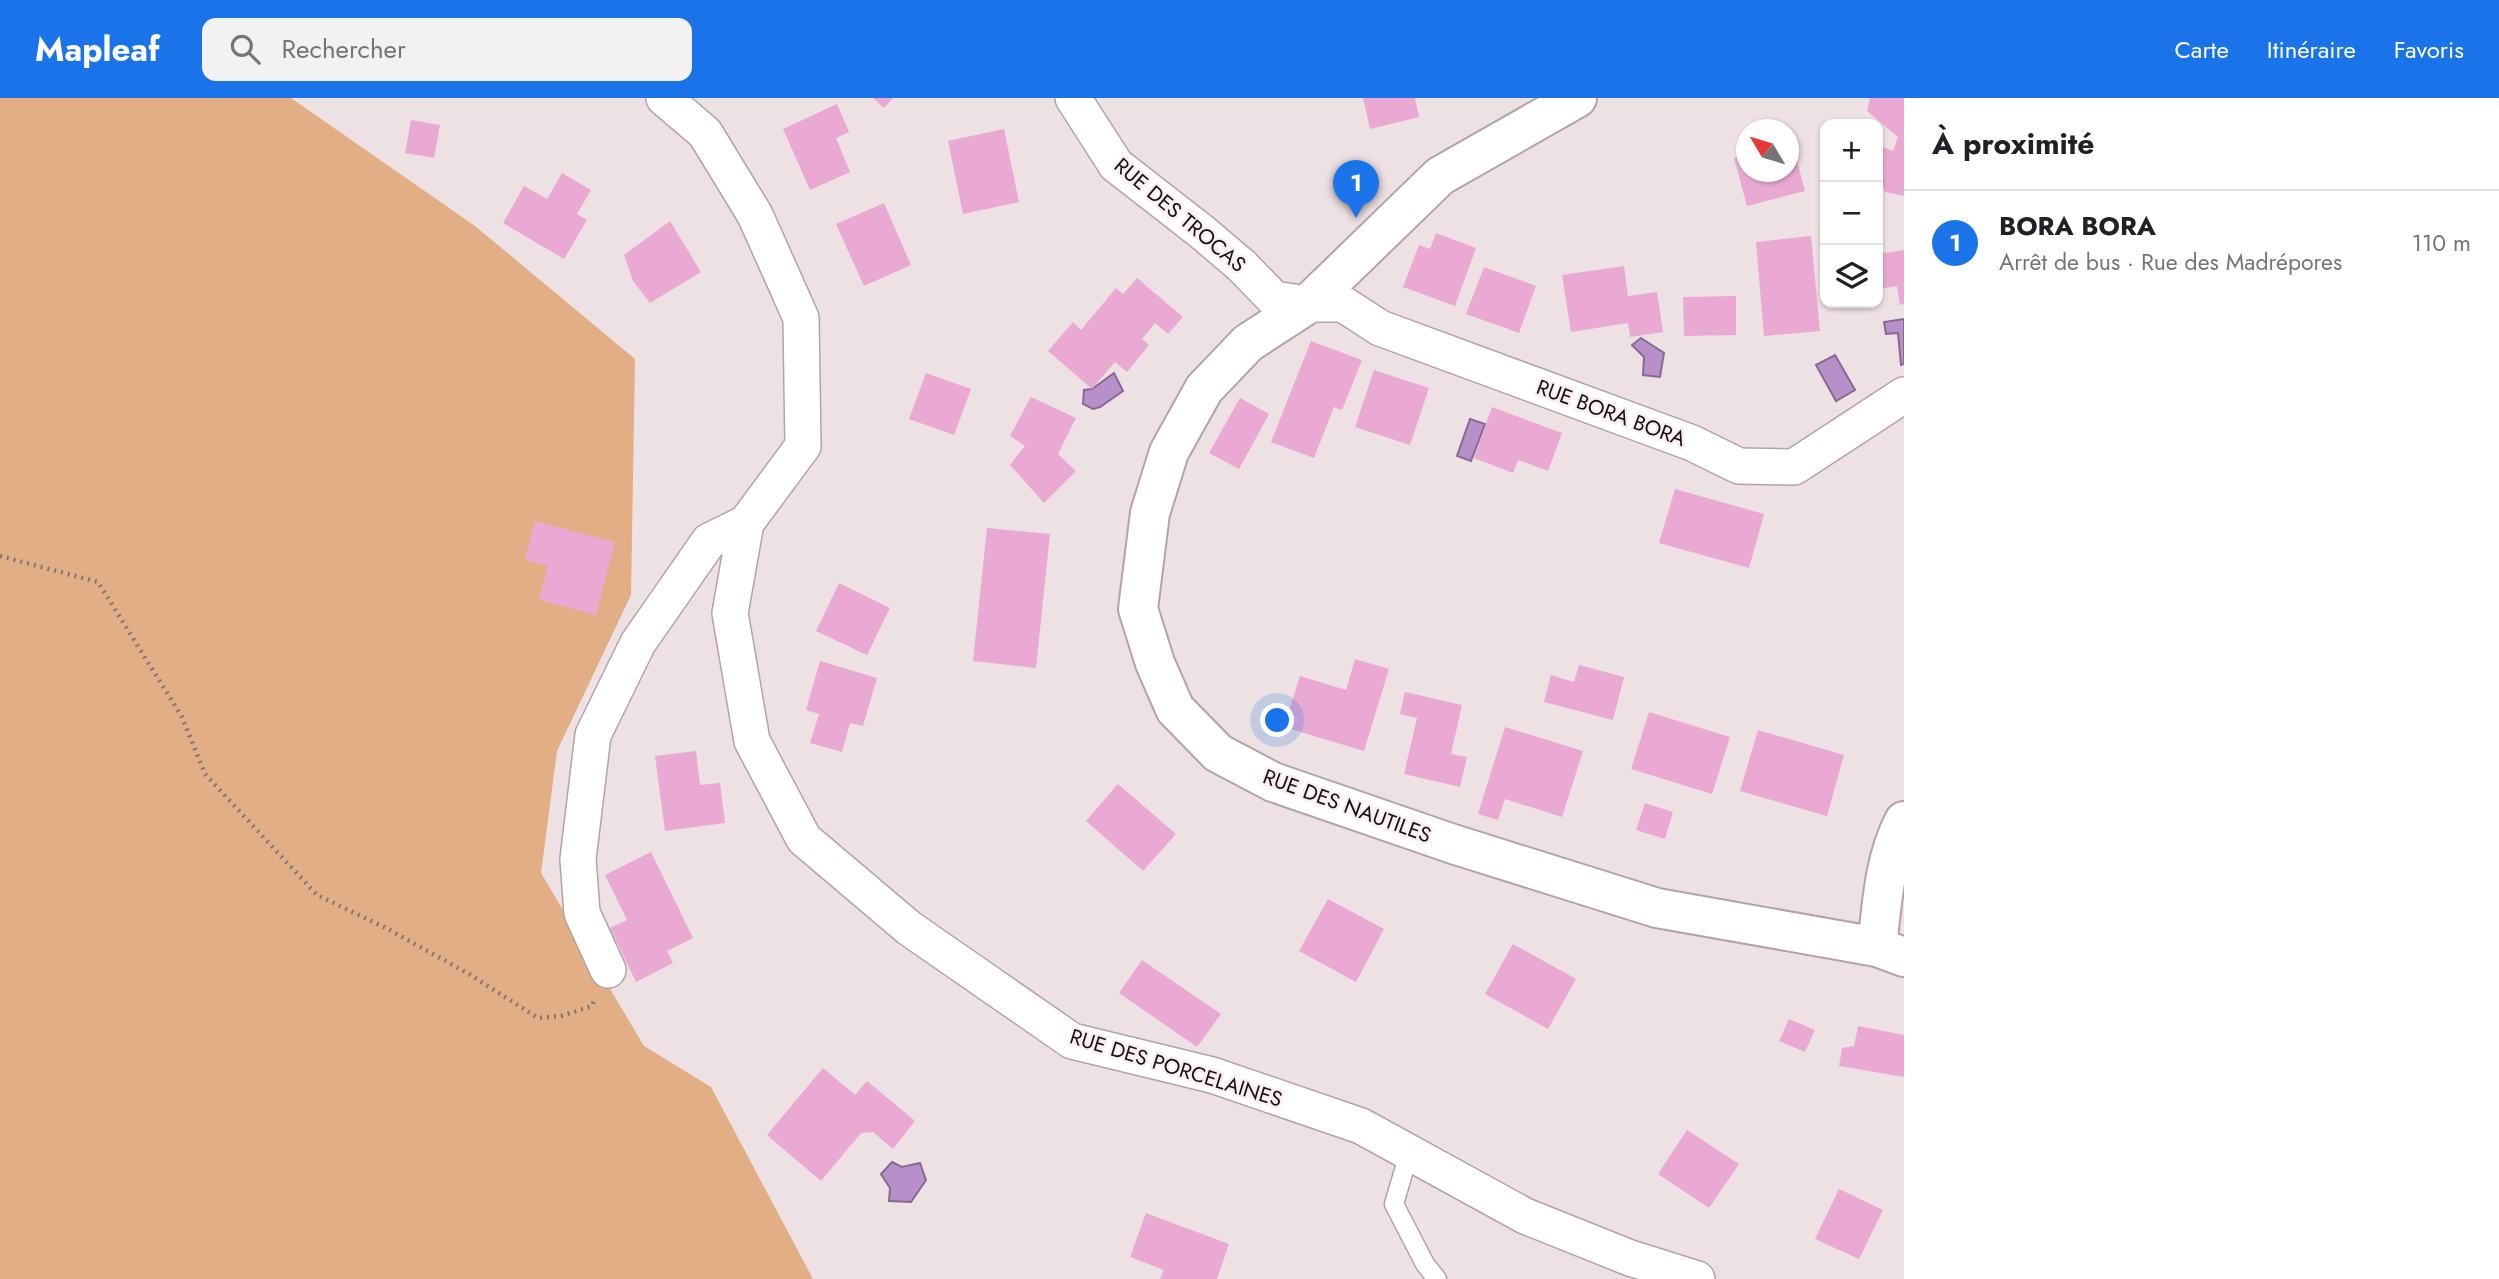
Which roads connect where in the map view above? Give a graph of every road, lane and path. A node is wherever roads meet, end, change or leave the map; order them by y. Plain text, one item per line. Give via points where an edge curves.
1 (664, 98) edge
2 (1073, 98) edge
3 (1577, 98) edge
4 (1308, 304) junction
5 (1904, 395) edge
6 (746, 523) junction
7 (0, 556) edge
8 (1904, 821) edge
9 (1891, 952) edge
10 (608, 970) joint
11 (1409, 1153) junction
12 (1437, 1279) edge
13 (1697, 1279) edge

1 - 6 street via 705,132 755,215 802,318 803,446
2 - 4 street, RUE DES TROCAS via 1116,165 1202,232 1274,299
3 - 4 street, RUE DES NAUTILES via 1440,176
4 - 5 street, RUE BORA BORA via 1343,304 1380,328 1692,443 1739,466 1794,467
4 - 9 street, RUE DES NAUTILES via 1248,343 1204,389 1169,453 1150,513 1138,609 1175,709 1218,753 1273,782 1453,845 1657,908
6 - 10 street via 709,541 638,643 593,735 578,859 582,913
6 - 11 street, RUE DES PORCELAINES via 730,613 752,741 804,839 909,928 1072,1041 1212,1075 1361,1126
7 - 10 path via 98,582 182,717 205,774 317,895 469,974 538,1018 592,1006
8 - 9 street via 1883,887
11 - 12 lane via 1394,1203
11 - 13 street, RUE DES PORCELAINES via 1525,1216

